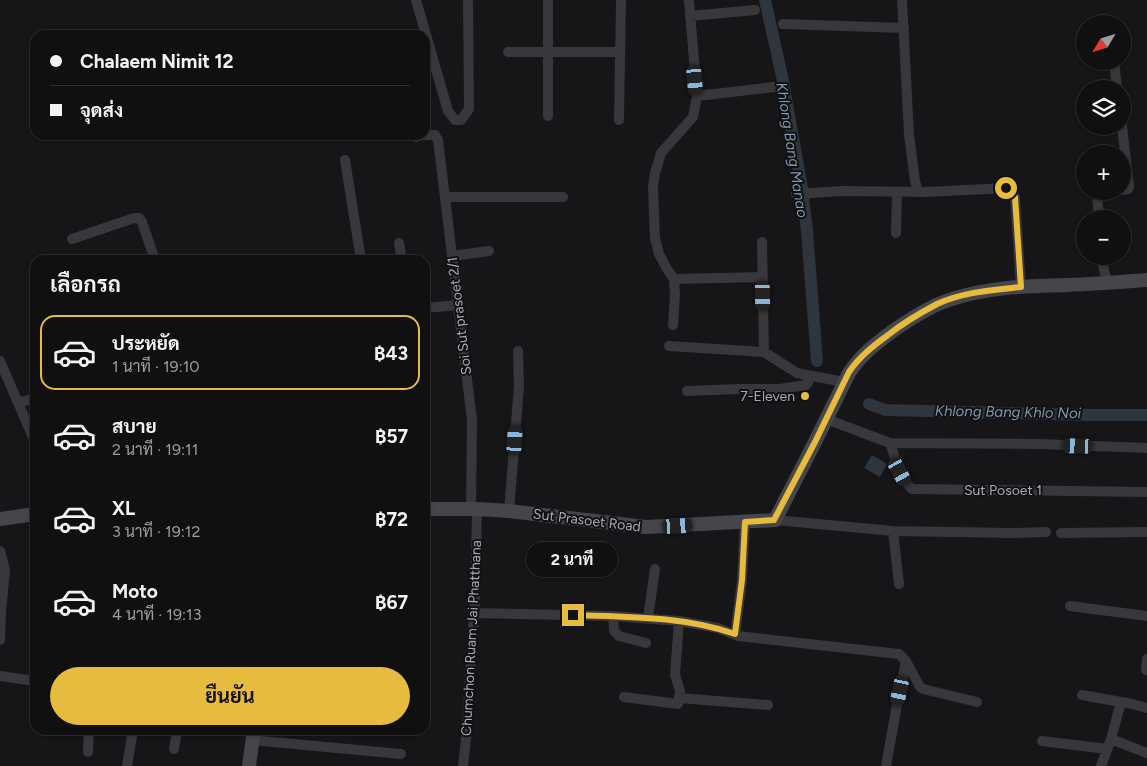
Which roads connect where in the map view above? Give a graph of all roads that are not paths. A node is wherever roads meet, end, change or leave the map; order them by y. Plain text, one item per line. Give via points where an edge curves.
1 (416, 0) edge
2 (468, 0) edge
3 (548, 0) edge
4 (622, 0) edge
5 (689, 0) edge
6 (902, 0) edge
7 (755, 10) dead end
8 (690, 16) junction
9 (783, 24) dead end
10 (904, 28) junction
11 (425, 30) edge
12 (430, 49) edge
13 (508, 52) dead end
14 (620, 52) junction
15 (548, 53) junction
16 (774, 87) dead end
17 (697, 96) junction
18 (548, 116) dead end
19 (619, 120) dead end
20 (430, 135) edge
21 (345, 160) dead end
22 (897, 192) junction
23 (918, 192) junction
24 (796, 194) dead end
25 (446, 197) junction
26 (562, 197) dead end
27 (896, 234) dead end
28 (72, 239) dead end
29 (762, 242) dead end
30 (399, 243) dead end
31 (489, 251) dead end
32 (154, 255) edge
33 (360, 255) edge
34 (401, 255) edge
35 (452, 256) junction
36 (1103, 265) edge
37 (763, 277) junction
38 (674, 279) junction
39 (1147, 280) edge
40 (1107, 283) junction
41 (1021, 287) junction
42 (458, 305) junction
43 (430, 308) edge
44 (673, 325) dead end
45 (669, 346) dead end
46 (518, 351) dead end
47 (764, 352) junction
48 (0, 361) edge
49 (808, 376) junction
50 (844, 382) junction
51 (687, 391) dead end
52 (30, 399) edge
53 (18, 403) junction
54 (826, 418) junction
55 (30, 431) edge
56 (890, 443) junction
57 (1147, 448) edge
58 (1147, 492) edge
59 (430, 509) edge
60 (474, 509) junction
61 (509, 511) junction
62 (30, 515) edge
63 (0, 520) edge
64 (774, 520) junction
65 (745, 522) junction
66 (893, 531) junction
67 (1046, 532) dead end
68 (1147, 532) edge
69 (1061, 533) dead end
70 (0, 551) edge
71 (655, 570) dead end
72 (899, 584) dead end
73 (1070, 606) dead end
74 (474, 613) junction
75 (613, 616) junction
76 (1147, 616) edge
77 (648, 618) junction
78 (679, 621) junction
79 (735, 634) junction
80 (0, 640) edge
81 (646, 643) dead end
82 (906, 661) junction
83 (0, 676) edge
84 (30, 680) edge
85 (1082, 695) dead end
86 (624, 698) dead end
87 (679, 698) junction
88 (977, 702) dead end
89 (1121, 702) junction
90 (768, 705) dead end
91 (1147, 708) edge
92 (90, 735) edge
93 (132, 735) edge
94 (176, 735) edge
95 (253, 735) edge
96 (1111, 739) junction
97 (1042, 741) dead end
98 (174, 748) dead end
99 (1107, 749) junction
100 (88, 752) dead end
101 (1147, 753) edge
102 (401, 754) dead end
103 (127, 766) edge
104 (249, 766) edge
105 (463, 766) edge
106 (886, 766) edge
107 (1101, 766) edge

1 - 11 street
2 - 12 street via 469,109 461,120 455,120 448,111
3 - 15 street
4 - 14 street
5 - 8 street
6 - 10 street
7 - 8 street
8 - 17 street
9 - 10 street
10 - 23 street via 910,135
13 - 15 street
14 - 15 street
14 - 19 street
15 - 18 street
16 - 17 street
17 - 38 street via 693,117 661,153 653,187 655,238 659,254
20 - 25 street, Soi Sut prasoet 2/1 via 435,135 438,140
21 - 33 street
22 - 23 street
22 - 24 street
22 - 27 street
23 - 41 street via 1006,188 1012,192 1015,197
25 - 26 street
25 - 35 street, Soi Sut prasoet 2/1
28 - 32 street via 139,218
29 - 37 street
30 - 34 street
31 - 35 street
35 - 42 street, Soi Sut prasoet 2/1
36 - 40 street
37 - 38 street
37 - 47 street
38 - 44 street
39 - 40 street
40 - 41 street
41 - 50 street via 953,299 908,320 861,356
42 - 43 street
42 - 60 street, Soi Sut prasoet 2/1 via 472,420
45 - 47 street
46 - 61 street via 519,386
47 - 49 street via 797,373
48 - 53 street
49 - 50 street
49 - 51 street via 806,385 780,389
50 - 54 street
52 - 53 street
53 - 55 street
54 - 56 street
54 - 64 street
56 - 57 street
56 - 58 street, Sut Posoet 1 via 900,472 912,490
59 - 60 street, Sut Prasoet Road
60 - 61 street, Sut Prasoet Road
60 - 74 street, Chumchon Ruam Jai Phatthana
61 - 65 street, Sut Prasoet Road via 646,527
62 - 63 street
64 - 65 street, Sut Prasoet Road
64 - 66 street
65 - 79 street
66 - 67 street
66 - 72 street
68 - 69 street
70 - 80 street via 5,570
71 - 77 street
73 - 76 street
74 - 75 street
74 - 105 street, Chumchon Ruam Jai Phatthana
75 - 77 street
75 - 81 street via 614,631 619,636
77 - 78 street
78 - 79 street
78 - 87 street via 675,676
79 - 82 street via 899,654
82 - 88 street via 923,689
82 - 106 street
83 - 84 street
85 - 89 street
86 - 87 street via 678,704
87 - 90 street
89 - 91 street
89 - 96 street
92 - 100 street
93 - 103 street
94 - 98 street
95 - 102 street
95 - 104 street
96 - 99 street
96 - 101 street
97 - 99 street
99 - 107 street

